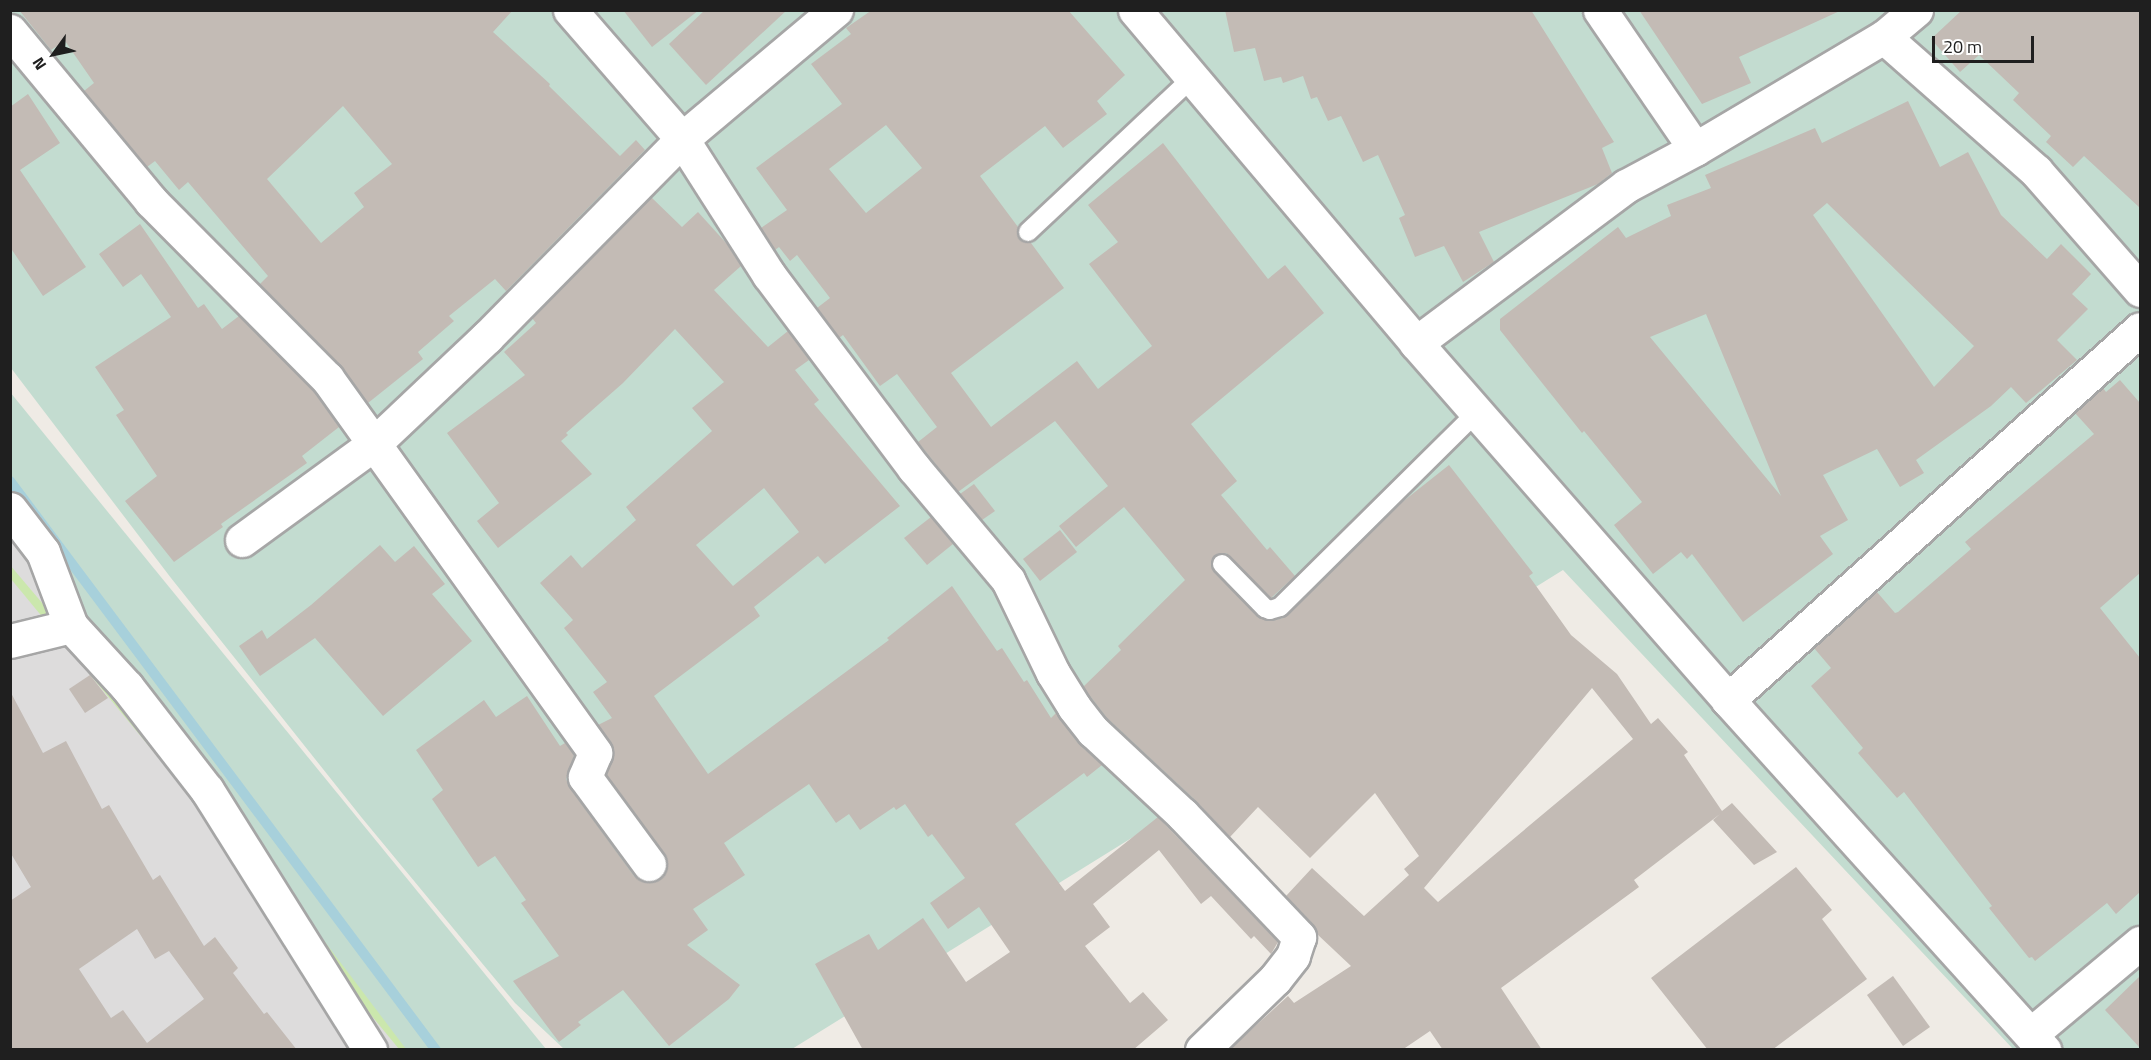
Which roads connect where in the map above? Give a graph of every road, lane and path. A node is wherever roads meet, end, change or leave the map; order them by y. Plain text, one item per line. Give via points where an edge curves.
1 (570, 10) edge
2 (836, 10) edge
3 (1135, 10) edge
4 (1600, 10) edge
5 (1916, 10) edge
6 (10, 31) edge
7 (1884, 37) junction
8 (1192, 78) junction
9 (682, 140) junction
10 (1695, 150) junction
11 (1028, 232) dead end
12 (2140, 290) edge
13 (2140, 328) edge
14 (1416, 342) junction
15 (1477, 412) junction
16 (375, 443) junction
17 (10, 509) edge
18 (242, 540) dead end
19 (1222, 564) dead end
20 (71, 626) junction
21 (10, 641) edge
22 (1728, 700) junction
23 (649, 864) dead end
24 (2140, 943) edge
25 (2037, 1042) edge
26 (370, 1050) edge
27 (1202, 1050) edge

1 - 9 street
2 - 9 street
3 - 8 street
4 - 10 street
5 - 7 street
6 - 16 street via 151,201 327,378
7 - 10 street
7 - 12 street via 2036,171
8 - 11 lane
8 - 14 street
9 - 16 street via 487,337
9 - 27 street via 769,275 914,468 1008,580 1053,674 1074,707 1093,731 1182,814 1299,937 1293,957 1275,979
10 - 14 street via 1626,186
13 - 22 street
14 - 15 street
15 - 19 lane via 1280,607 1265,608
15 - 22 street
16 - 18 street
16 - 23 street via 595,753 585,777
17 - 20 street via 43,552
20 - 21 street
20 - 26 street via 127,687 207,790
22 - 25 street
24 - 25 street

